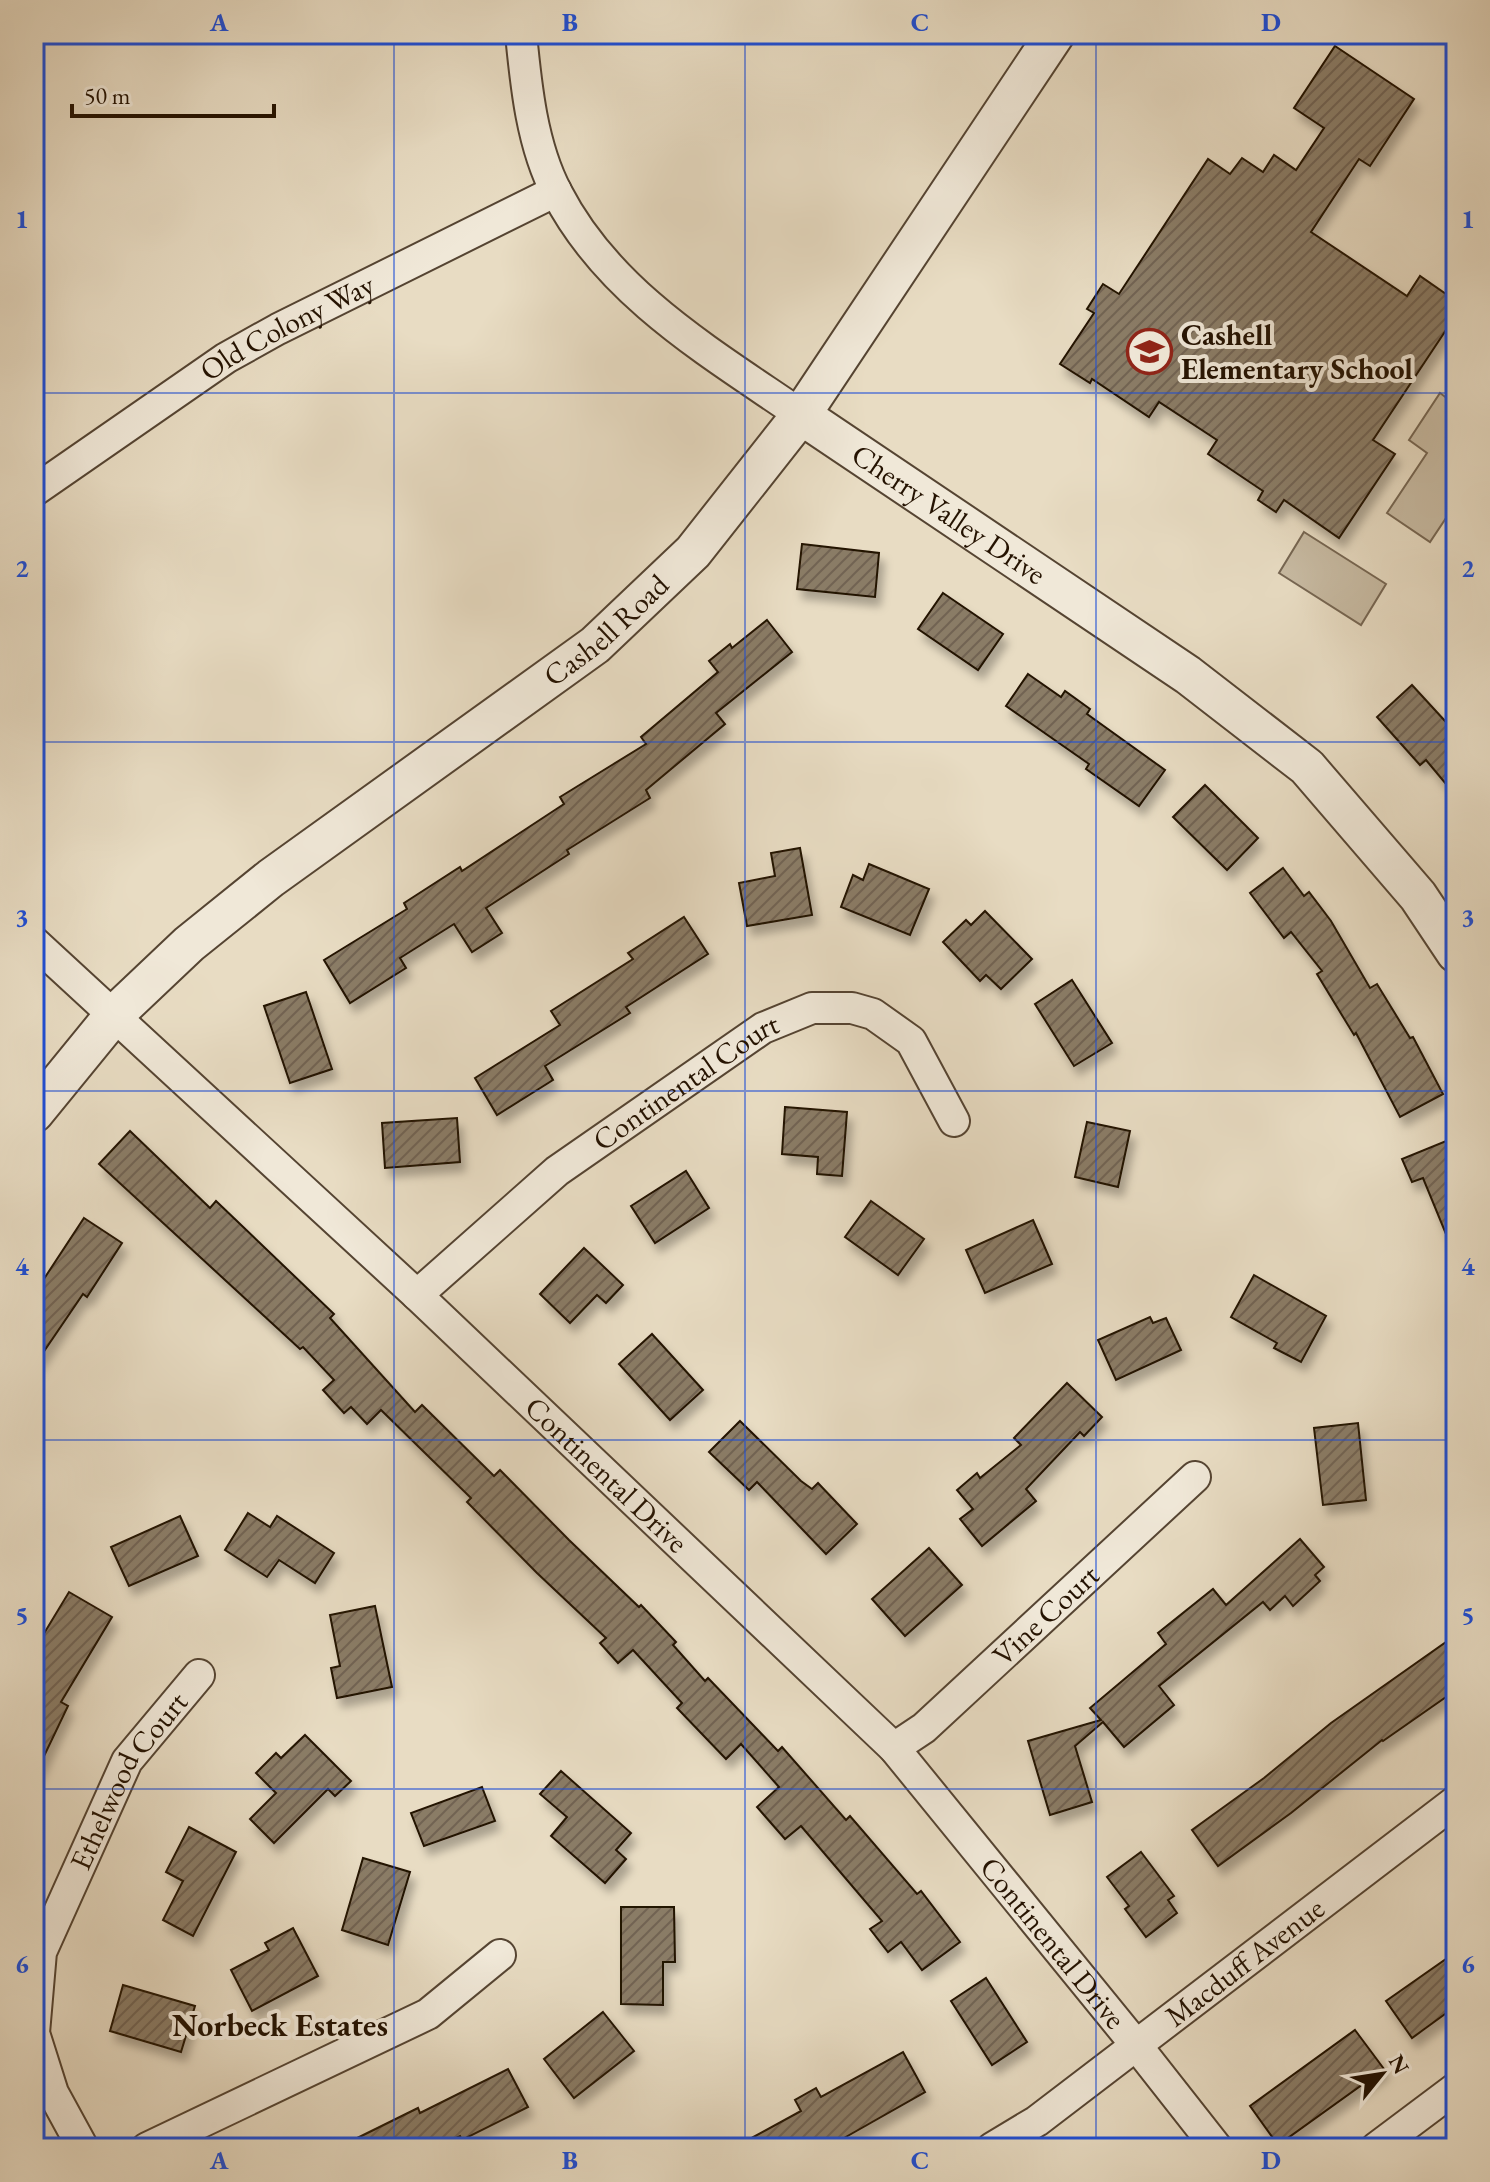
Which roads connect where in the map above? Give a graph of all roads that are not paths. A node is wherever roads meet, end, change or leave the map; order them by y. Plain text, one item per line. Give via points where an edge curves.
1 (521, 34) edge
2 (1055, 34) edge
3 (556, 191) junction
4 (801, 415) junction
5 (34, 491) edge
6 (34, 942) edge
7 (1456, 953) edge
8 (114, 1015) junction
9 (34, 1113) edge
10 (954, 1121) dead end
11 (417, 1295) junction
12 (1195, 1477) dead end
13 (199, 1675) dead end
14 (894, 1748) junction
15 (1456, 1801) edge
16 (500, 1955) dead end
17 (1136, 2045) junction
18 (1456, 2088) edge
19 (1210, 2140) edge
20 (83, 2148) edge
21 (147, 2148) edge
22 (992, 2148) edge
23 (1376, 2148) edge

1 - 3 street, Cherry Valley Drive via 537,137
2 - 4 street, Cashell Road
3 - 4 street, Cherry Valley Drive via 585,239 631,290 673,327
3 - 5 street, Old Colony Way via 226,358
4 - 7 street, Cherry Valley Drive via 1188,675 1307,767 1418,896
4 - 8 street, Cashell Road via 693,552 595,645 271,878 189,944
6 - 8 street, Continental Drive
8 - 9 street, Cashell Road
8 - 11 street, Continental Drive
10 - 11 street, Continental Court via 911,1041 873,1014 812,1008 763,1028 557,1171
11 - 14 street, Continental Drive
12 - 14 street, Vine Court via 924,1728
13 - 20 street, Ethelwood Court via 127,1761 41,1952 34,2033 53,2093
14 - 17 street, Continental Drive
15 - 17 street, Macduff Avenue
16 - 21 street via 428,2014
17 - 19 street, Continental Drive
17 - 22 street, Macduff Avenue via 1037,2121
18 - 23 street

